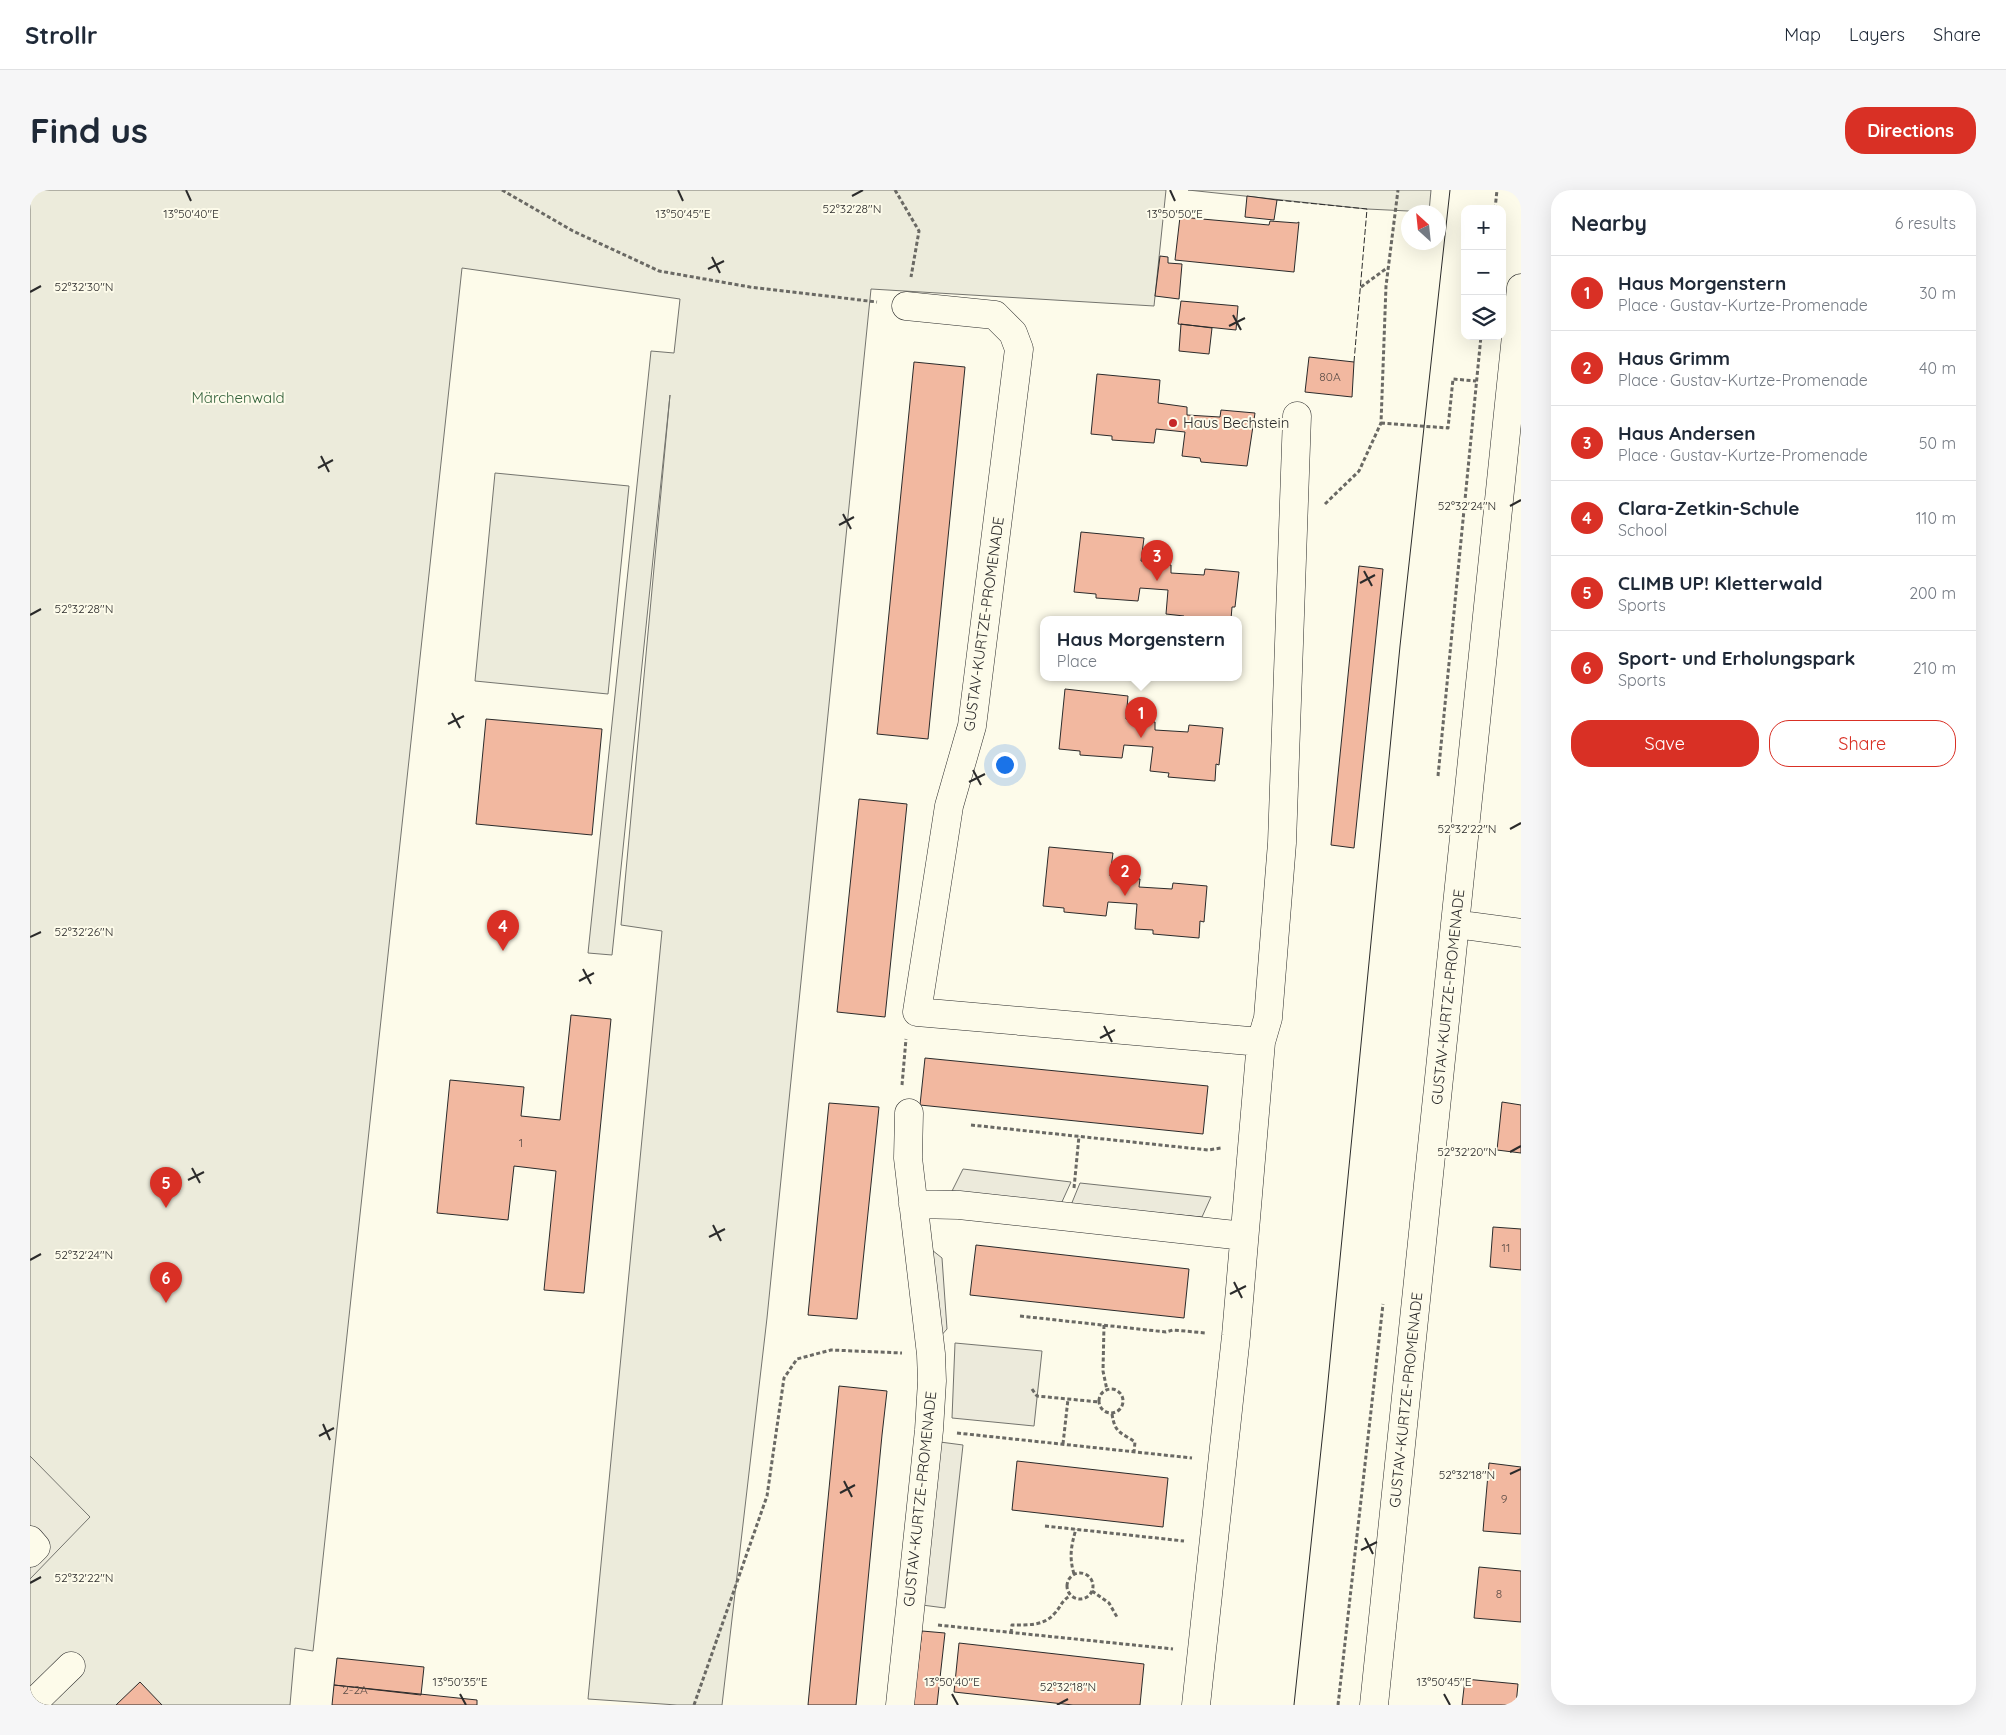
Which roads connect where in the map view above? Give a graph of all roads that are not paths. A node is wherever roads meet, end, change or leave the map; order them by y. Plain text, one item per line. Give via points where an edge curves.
1 (1521, 288) edge
2 (906, 306) road end
3 (1297, 416) dead end
4 (1455, 924) junction
5 (1521, 932) edge
6 (1261, 1042) junction
7 (909, 1113) road end
8 (913, 1204) junction
9 (1244, 1236) junction
10 (30, 1540) edge
11 (30, 1553) edge
12 (71, 1666) dead end
13 (31, 1705) edge
14 (900, 1705) edge
15 (1196, 1705) edge
16 (1374, 1705) edge

1 - 4 street, GUSTAV-KURTZE-PROMENADE
2 - 6 street, GUSTAV-KURTZE-PROMENADE via 995,315 1013,333 1019,348 972,726 949,806 918,1012
3 - 6 street via 1282,843 1268,1018
4 - 5 street
4 - 16 street, GUSTAV-KURTZE-PROMENADE
6 - 9 street
7 - 8 street, GUSTAV-KURTZE-PROMENADE via 908,1158
8 - 9 street via 960,1205
8 - 14 street, GUSTAV-KURTZE-PROMENADE via 932,1381
9 - 15 street
10 - 11 street via 36,1547
12 - 13 street

